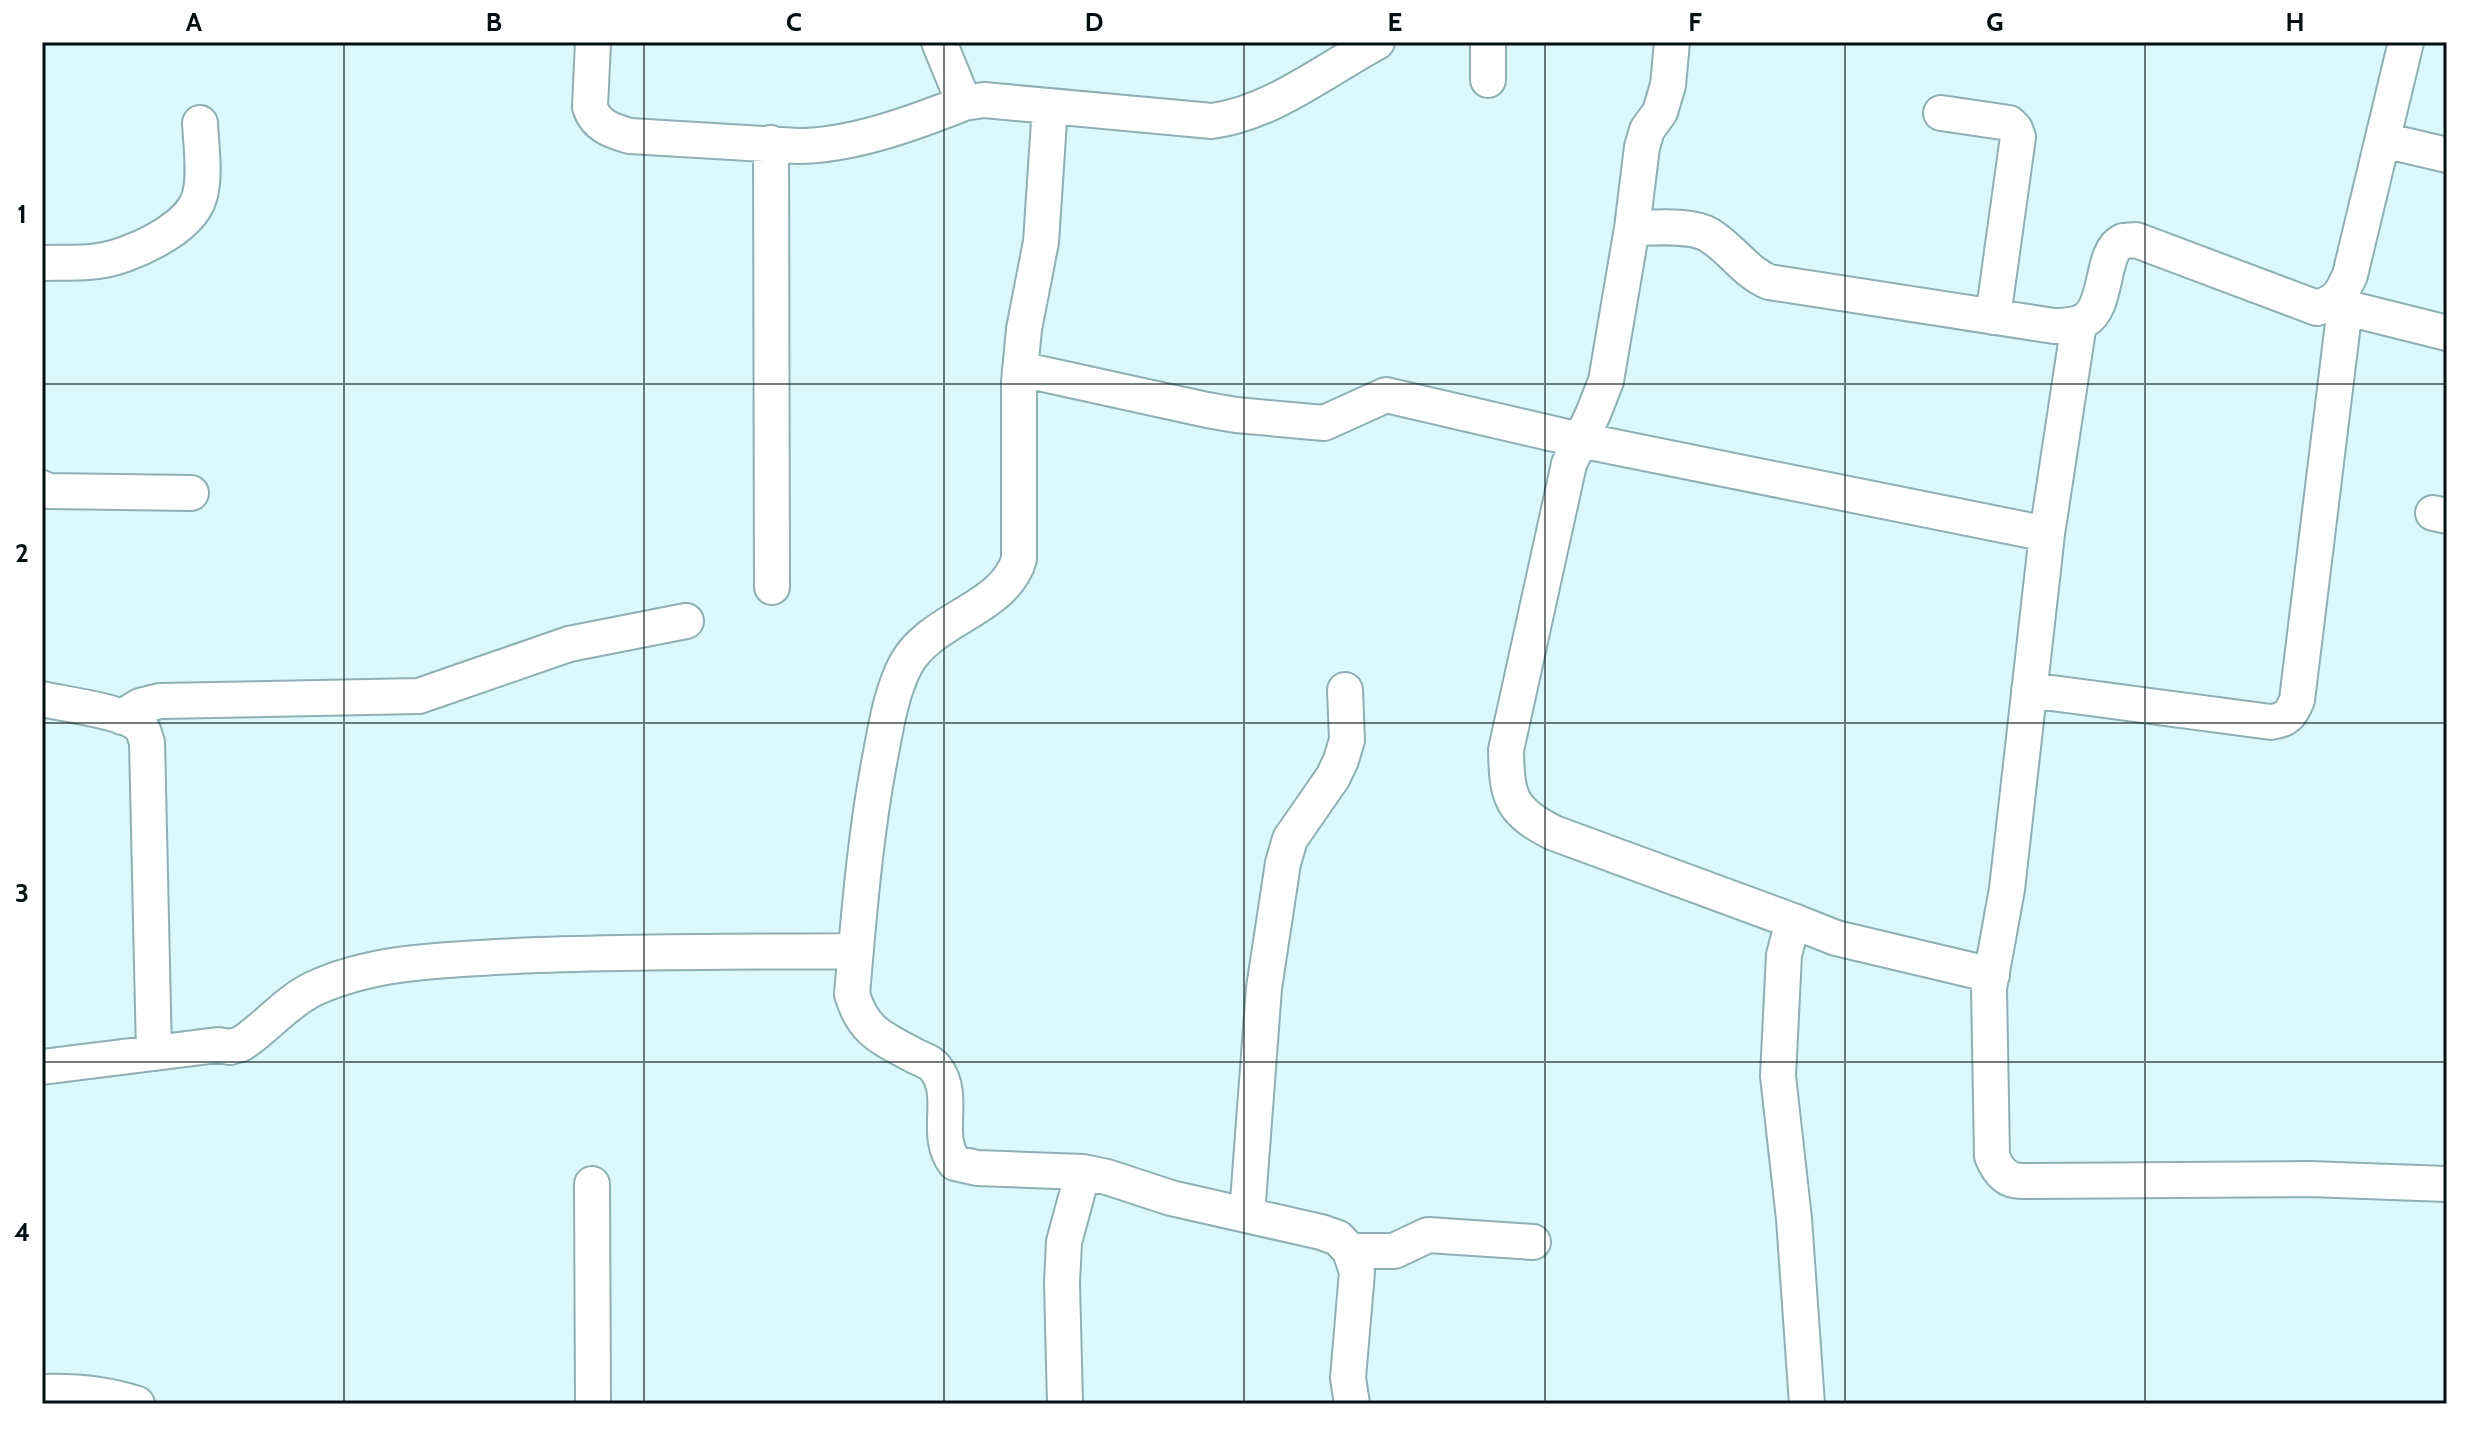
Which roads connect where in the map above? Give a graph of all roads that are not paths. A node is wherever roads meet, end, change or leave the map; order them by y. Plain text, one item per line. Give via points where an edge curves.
1 (593, 42) edge
2 (939, 42) edge
3 (1377, 42) edge
4 (1488, 42) edge
5 (1672, 42) edge
6 (2406, 42) edge
7 (1488, 80) dead end
8 (964, 103) junction
9 (1050, 106) junction
10 (1941, 113) dead end
11 (200, 123) dead end
12 (2383, 140) junction
13 (771, 143) junction
14 (2447, 155) edge
15 (1632, 228) junction
16 (42, 263) edge
17 (2338, 306) junction
18 (1993, 317) junction
19 (2079, 323) junction
20 (2447, 333) edge
21 (1020, 369) junction
22 (1580, 440) junction
23 (42, 488) edge
24 (191, 493) dead end
25 (2047, 534) junction
26 (772, 587) dead end
27 (686, 621) dead end
28 (1345, 690) dead end
29 (2029, 690) junction
30 (42, 699) edge
31 (122, 717) junction
32 (1793, 921) junction
33 (856, 951) junction
34 (1992, 975) junction
35 (154, 1053) junction
36 (42, 1067) edge
37 (1083, 1172) junction
38 (592, 1184) dead end
39 (2447, 1184) edge
40 (1247, 1215) junction
41 (1533, 1242) dead end
42 (1350, 1251) junction
43 (42, 1392) edge
44 (137, 1404) edge
45 (593, 1404) edge
46 (1065, 1404) edge
47 (1352, 1404) edge
48 (1807, 1404) edge

1 - 13 street via 590,107 604,127 630,136
2 - 8 street
3 - 9 street via 1232,118 1212,121
4 - 7 street
5 - 15 street via 1668,85 1642,147
6 - 12 street
8 - 9 street
8 - 13 street via 845,142
9 - 21 street via 1041,242
10 - 18 street via 2009,123 2018,137
11 - 16 street via 199,200 177,227 120,257
12 - 14 street
12 - 17 street
13 - 26 street
15 - 18 street via 1700,231 1769,282
15 - 22 street via 1606,381
17 - 19 street via 2317,308 2136,240 2114,248 2096,311
17 - 20 street
17 - 29 street via 2292,714 2271,722
18 - 19 street via 2054,326
19 - 25 street
21 - 22 street via 1220,413 1314,422 1333,420 1386,395
21 - 33 street via 1020,540 1015,572 1003,588 918,648 906,664 871,805
22 - 25 street
22 - 32 street via 1569,464 1506,750 1507,785 1530,821 1554,833
23 - 24 street
25 - 29 street
27 - 31 street via 569,644 419,696 160,701
28 - 40 street via 1347,740 1341,760 1290,839 1283,863 1264,988
29 - 34 street
30 - 31 street
31 - 35 street via 142,729 147,742
32 - 34 street via 1855,944
32 - 48 street via 1784,955 1778,1076
33 - 35 street via 557,954 386,966 313,989 241,1044
33 - 37 street via 852,994 857,1011 876,1035 934,1066 945,1085 945,1144 955,1163
34 - 39 street via 1992,1156 1997,1168 2014,1181 2309,1179
35 - 36 street
37 - 40 street
37 - 46 street via 1064,1242
38 - 45 street
40 - 42 street via 1321,1232 1338,1238
41 - 42 street via 1428,1235 1394,1251
42 - 47 street via 1357,1272 1348,1378
43 - 44 street

